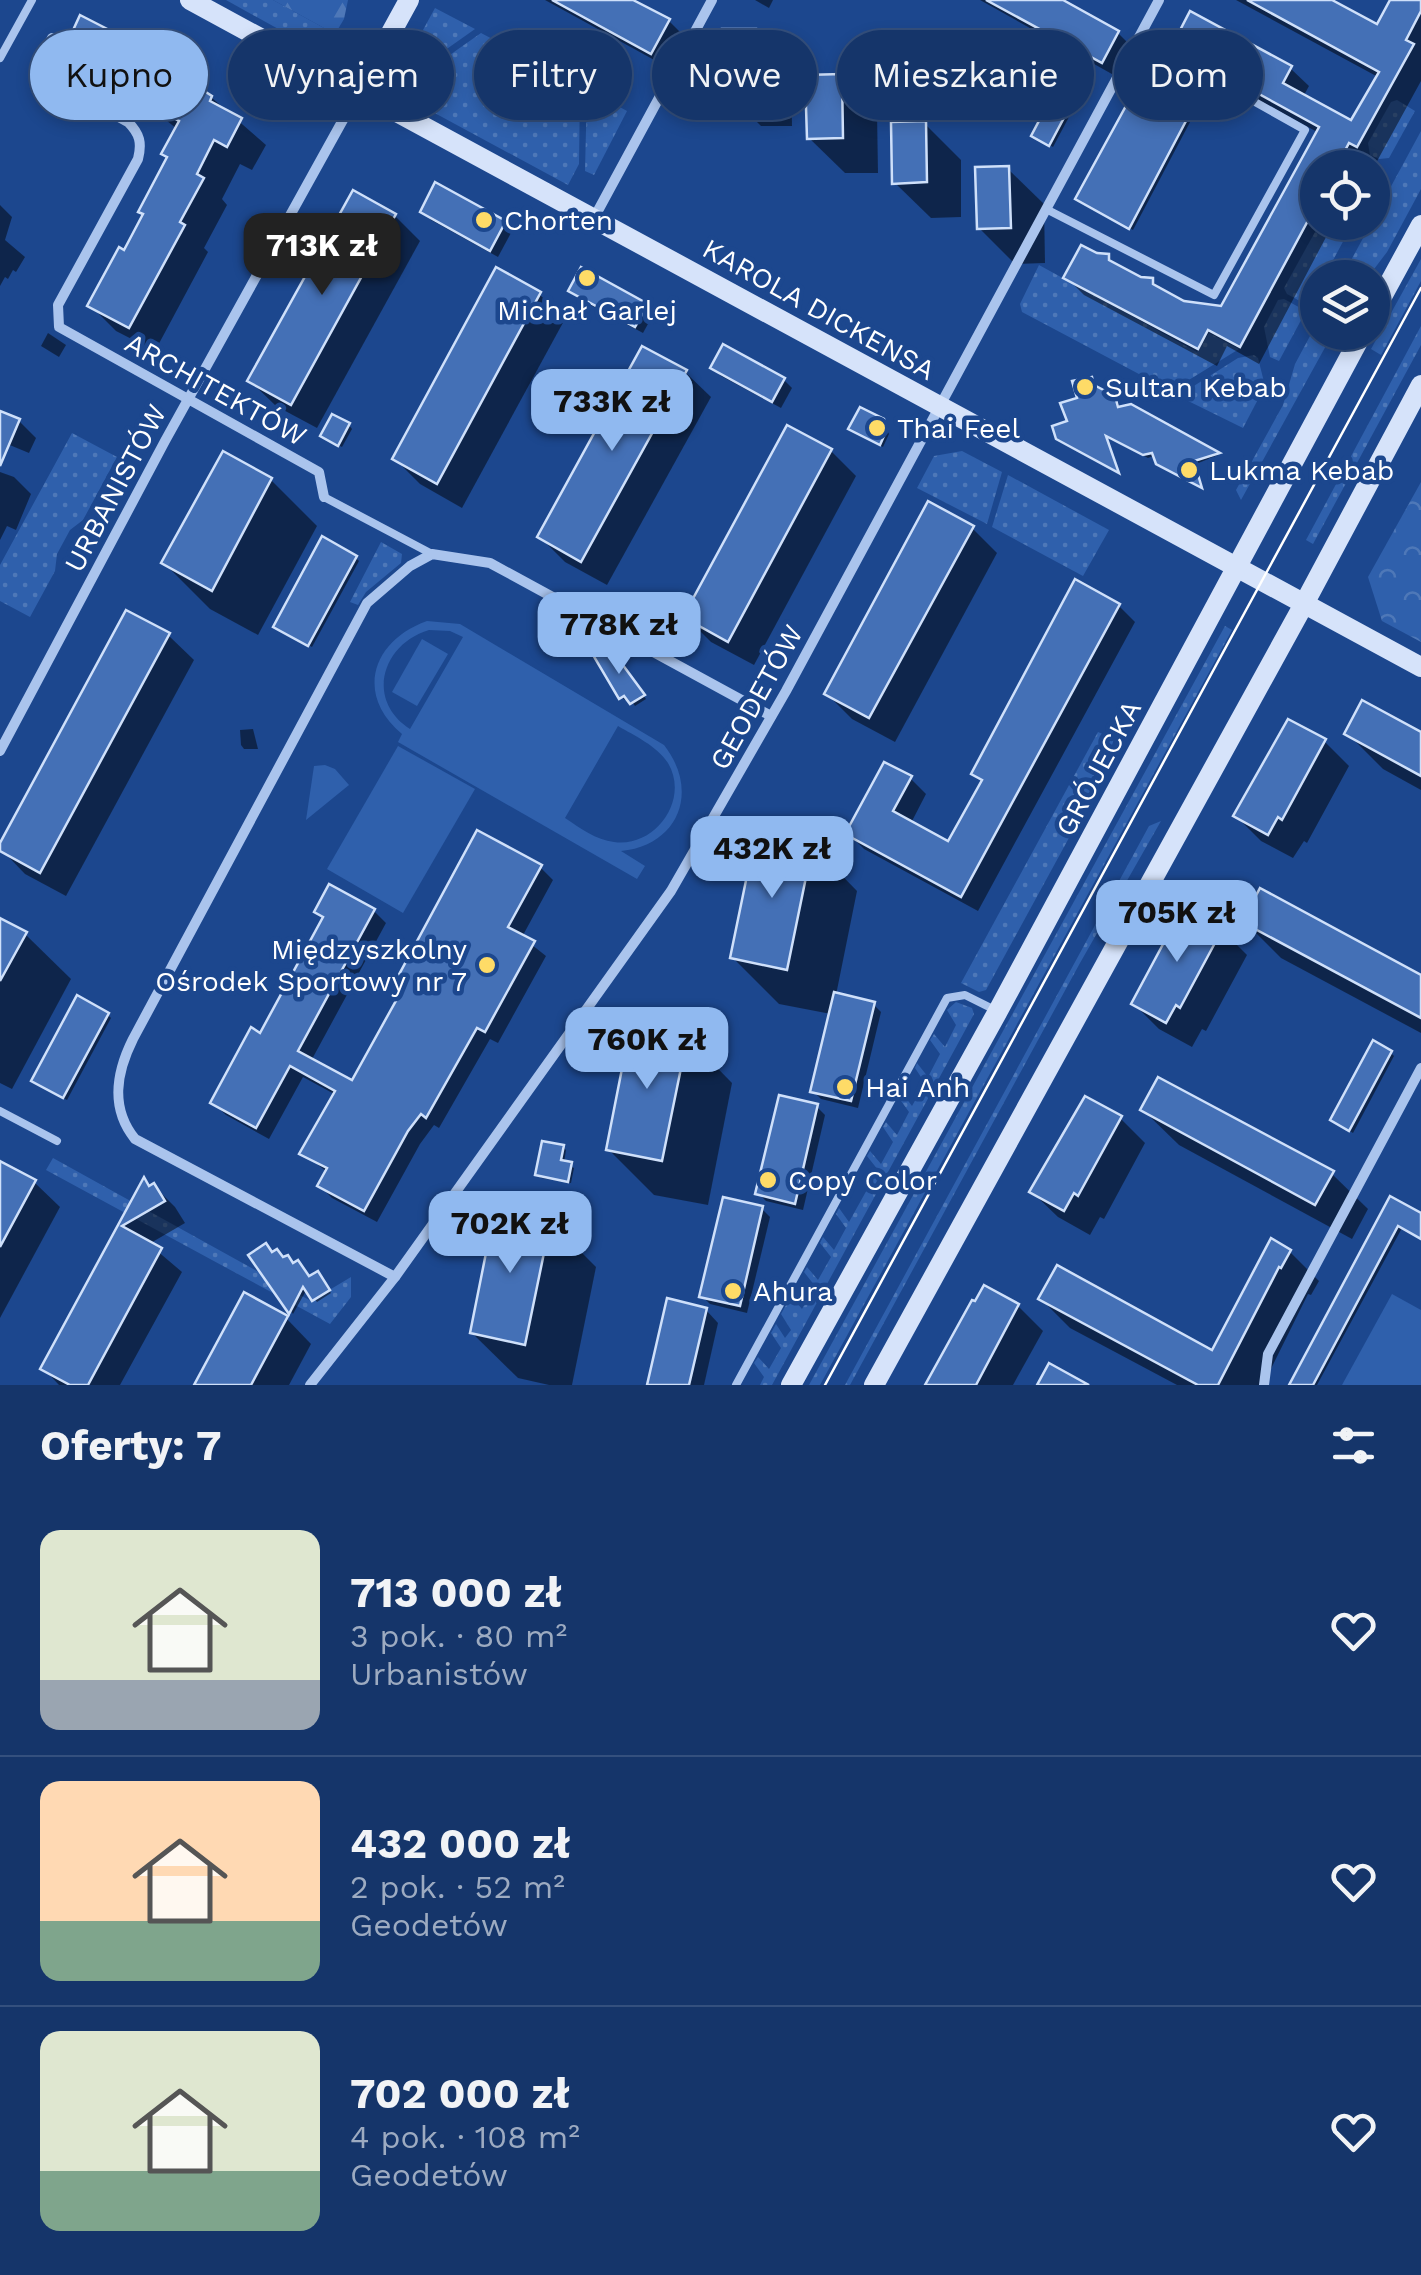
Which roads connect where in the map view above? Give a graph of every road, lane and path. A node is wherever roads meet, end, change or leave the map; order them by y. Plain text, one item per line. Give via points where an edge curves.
1 (32, 0) edge
2 (190, 0) edge
3 (410, 0) edge
4 (712, 0) edge
5 (1160, 0) edge
6 (246, 30) edge
7 (393, 30) edge
8 (1143, 30) edge
9 (0, 58) edge
10 (1114, 83) edge
11 (1263, 107) edge
12 (124, 120) edge
13 (343, 120) edge
14 (413, 120) edge
15 (1046, 209) junction
16 (594, 218) junction
17 (1421, 225) edge
18 (1390, 282) edge
19 (1353, 350) edge
20 (1421, 385) edge
21 (188, 399) junction
22 (940, 407) junction
23 (324, 497) joint
24 (432, 554) junction
25 (1236, 568) junction
26 (1304, 604) junction
27 (1421, 667) edge
28 (771, 716) junction
29 (0, 751) edge
30 (998, 1011) junction
31 (1421, 1068) edge
32 (0, 1110) edge
33 (57, 1140) dead end
34 (395, 1277) junction
35 (310, 1385) edge
36 (736, 1385) edge
37 (791, 1385) edge
38 (874, 1385) edge
39 (1264, 1385) edge

1 - 9 lane
2 - 6 main road, KAROLA DICKENSA
3 - 7 main road
4 - 16 street
5 - 8 street, GEODETÓW
10 - 15 street, GEODETÓW
11 - 15 lane via 1304,130 1214,295
12 - 21 street, ARCHITEKTÓW via 138,132 138,160 58,305 59,327
13 - 21 street, URBANISTÓW
14 - 16 main road, KAROLA DICKENSA
15 - 22 street, GEODETÓW
16 - 22 main road, KAROLA DICKENSA
17 - 18 main road
19 - 25 main road, GRÓJECKA
20 - 26 main road
21 - 23 street, ARCHITEKTÓW via 319,472
21 - 29 street, URBANISTÓW
22 - 25 main road, KAROLA DICKENSA
22 - 28 street, GEODETÓW
23 - 24 lane, ARCHITEKTÓW
24 - 28 street, ARCHITEKTÓW via 490,563
24 - 34 street via 367,603 133,1038 117,1088 124,1126 135,1139
25 - 26 main road, KAROLA DICKENSA
25 - 30 main road, GRÓJECKA
26 - 27 main road, KAROLA DICKENSA
26 - 38 main road
28 - 34 street, GEODETÓW via 671,891
30 - 36 lane via 965,994 947,998
30 - 37 main road, GRÓJECKA
31 - 39 street via 1268,1354
32 - 33 lane
34 - 35 street, GEODETÓW

